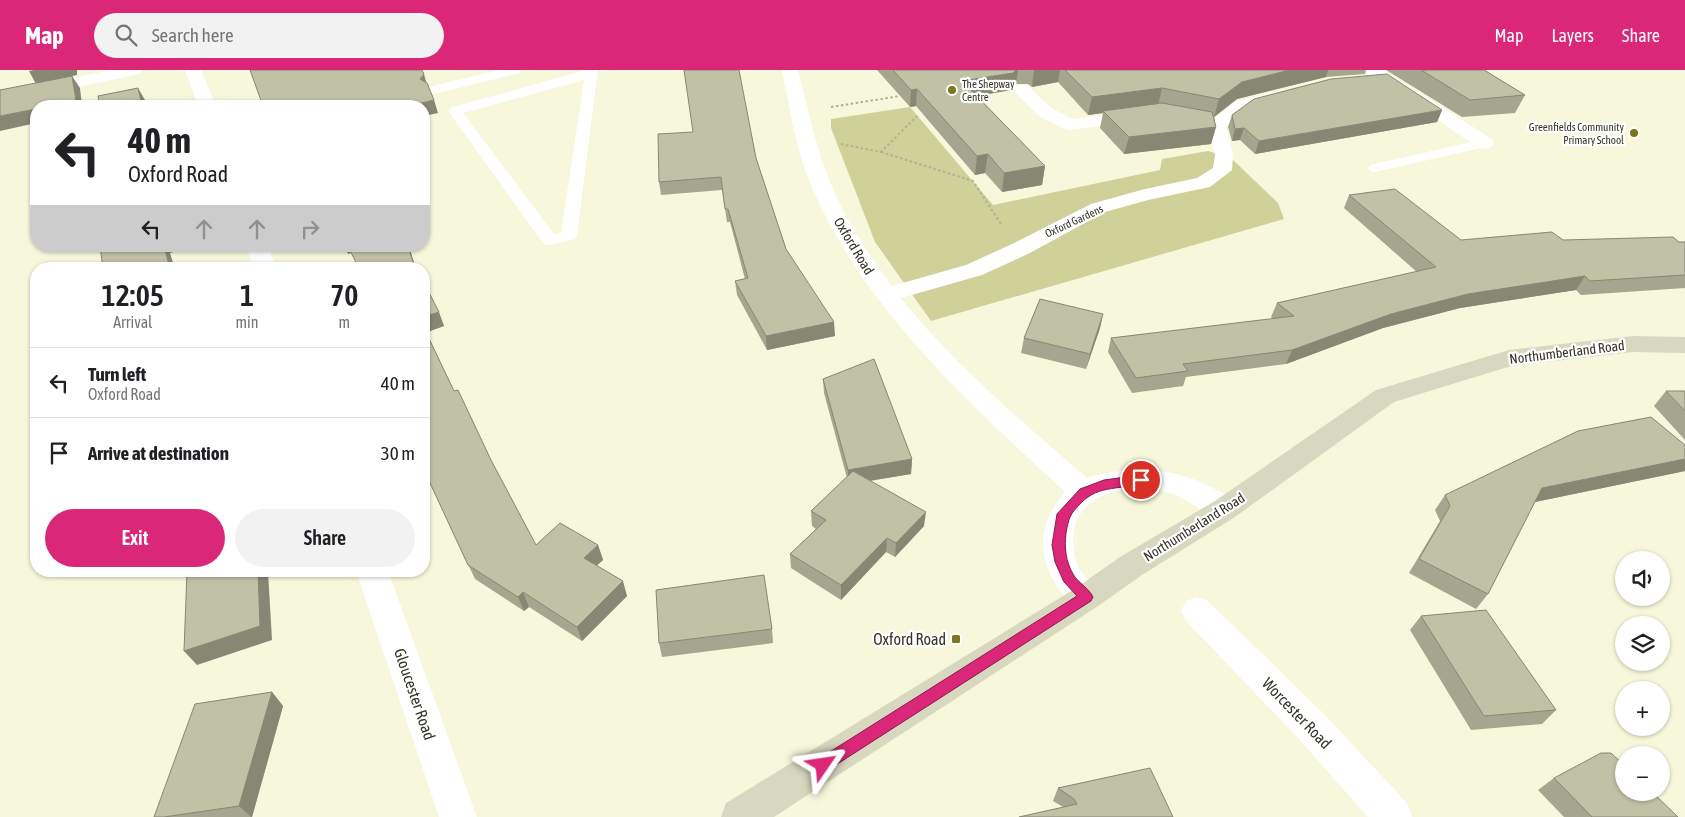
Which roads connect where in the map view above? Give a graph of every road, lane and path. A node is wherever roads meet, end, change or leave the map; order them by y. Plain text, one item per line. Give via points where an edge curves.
1 (135, 70) edge
2 (193, 70) edge
3 (515, 70) edge
4 (790, 70) edge
5 (592, 72) edge
6 (1373, 77) edge
7 (433, 90) dead end
8 (1022, 90) dead end
9 (1298, 91) edge
10 (900, 96) edge
11 (0, 98) edge
12 (205, 100) edge
13 (800, 112) junction
14 (1158, 114) edge
15 (917, 116) edge
16 (1486, 143) joint
17 (837, 144) dead end
18 (881, 152) junction
19 (1375, 168) dead end
20 (1013, 252) junction
21 (886, 295) junction
22 (1685, 345) edge
23 (1084, 492) junction
24 (1225, 509) junction
25 (374, 577) edge
26 (1087, 597) junction
27 (1197, 611) dead end
28 (458, 817) edge
29 (740, 817) edge
30 (1393, 817) edge

1 - 11 street
2 - 12 street
3 - 7 lane
4 - 13 street, Oxford Road
5 - 5 lane via 455,111 550,240 569,236
6 - 16 street
8 - 14 street via 1045,112 1070,125
9 - 20 street, Oxford Gardens via 1243,105 1210,123 1224,155 1222,170 1203,183 1098,208
10 - 13 path
13 - 21 street, Oxford Road via 822,186 850,241
15 - 18 path
16 - 19 lane
17 - 18 path
18 - 20 path via 973,181 1008,235
20 - 21 street, Oxford Gardens via 974,270
21 - 23 street, Oxford Road via 983,400
22 - 24 street, Northumberland Road via 1633,344 1509,358 1385,396
23 - 24 street via 1104,484 1153,479 1204,495
23 - 26 street via 1063,514 1058,545 1068,579
24 - 26 street, Northumberland Road
25 - 28 street, Gloucester Road
26 - 29 street, Northumberland Road
27 - 30 street, Worcester Road via 1311,726

